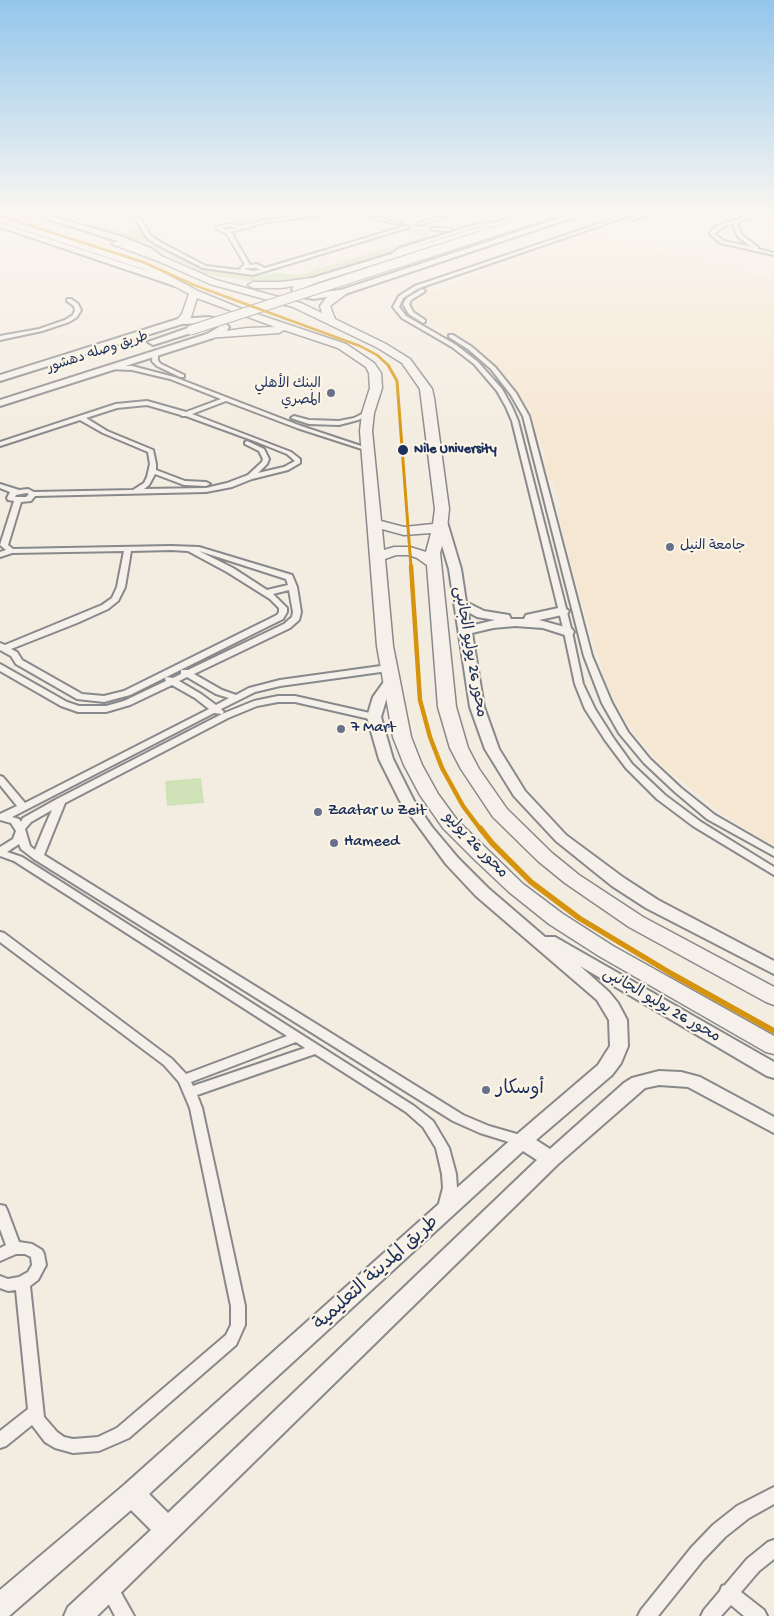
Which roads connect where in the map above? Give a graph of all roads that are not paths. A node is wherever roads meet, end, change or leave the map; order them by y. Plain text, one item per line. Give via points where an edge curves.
1 (181, 287) edge
2 (183, 287) edge
3 (218, 287) edge
4 (234, 287) edge
5 (297, 287) edge
6 (321, 287) edge
7 (341, 287) edge
8 (356, 287) edge
9 (416, 287) edge
10 (431, 287) edge
11 (186, 289) junction
12 (342, 292) junction
13 (69, 300) dead end
14 (181, 321) junction
15 (339, 326) junction
16 (308, 334) junction
17 (210, 336) junction
18 (0, 338) edge
19 (146, 344) dead end
20 (155, 357) junction
21 (111, 368) junction
22 (132, 368) junction
23 (180, 375) junction
24 (0, 378) edge
25 (172, 378) junction
26 (0, 398) edge
27 (226, 399) junction
28 (0, 403) edge
29 (234, 403) junction
30 (368, 413) junction
31 (188, 417) junction
32 (83, 419) junction
33 (309, 422) junction
34 (300, 427) junction
35 (0, 444) edge
36 (367, 449) junction
37 (0, 450) edge
38 (294, 456) junction
39 (266, 461) junction
40 (286, 469) junction
41 (527, 469) junction
42 (538, 469) junction
43 (152, 471) junction
44 (250, 477) junction
45 (229, 485) junction
46 (0, 486) edge
47 (132, 493) junction
48 (18, 496) junction
49 (373, 523) junction
50 (441, 525) junction
51 (2, 546) edge
52 (128, 549) junction
53 (189, 549) junction
54 (10, 551) junction
55 (0, 555) edge
56 (377, 557) junction
57 (433, 563) junction
58 (261, 569) junction
59 (241, 578) junction
60 (294, 587) junction
61 (267, 593) junction
62 (461, 604) junction
63 (562, 611) junction
64 (464, 631) junction
65 (568, 632) junction
66 (3, 647) edge
67 (19, 662) junction
68 (2, 668) edge
69 (177, 668) junction
70 (162, 674) junction
71 (187, 674) junction
72 (390, 675) junction
73 (173, 681) junction
74 (237, 697) junction
75 (254, 704) junction
76 (214, 709) junction
77 (225, 716) junction
78 (374, 717) junction
79 (0, 779) edge
80 (61, 801) junction
81 (23, 808) junction
82 (2, 817) edge
83 (21, 831) junction
84 (0, 852) edge
85 (774, 854) edge
86 (38, 857) junction
87 (774, 872) edge
88 (518, 922) junction
89 (0, 936) edge
90 (774, 968) edge
91 (774, 997) edge
92 (298, 1037) junction
93 (774, 1046) edge
94 (316, 1049) junction
95 (382, 1070) junction
96 (774, 1071) edge
97 (369, 1082) junction
98 (187, 1086) junction
99 (774, 1126) edge
100 (522, 1141) junction
101 (550, 1159) junction
102 (0, 1210) edge
103 (442, 1215) junction
104 (14, 1248) junction
105 (0, 1255) edge
106 (0, 1282) edge
107 (22, 1283) junction
108 (34, 1413) junction
109 (0, 1441) edge
110 (132, 1494) junction
111 (774, 1495) edge
112 (168, 1530) junction
113 (774, 1548) edge
114 (109, 1588) junction
115 (728, 1592) junction
116 (0, 1607) edge
117 (77, 1616) edge
118 (125, 1616) edge
119 (647, 1616) edge
120 (710, 1616) edge
121 (758, 1616) edge

1 - 11 main road
2 - 11 highway, محور 26 يوليو
3 - 15 highway via 285,312
4 - 15 highway via 287,301
5 - 12 main road via 296,291 303,295
6 - 19 main road, طريق وصله دهشور, bridge
7 - 26 main road, طريق وصله دهشور
8 - 12 main road
9 - 41 street via 397,303 398,311 476,363 500,390 515,421
10 - 42 street via 409,299 406,304 411,313 470,348 503,379 526,416
11 - 14 highway via 187,315
11 - 16 highway, محور 26 يوليو via 238,312
11 - 16 highway, محور 26 يوليو via 215,295 312,332
12 - 15 highway via 324,306
13 - 18 street via 78,310 67,321
14 - 17 main road via 205,319 224,325 223,330
14 - 24 main road
15 - 50 highway via 395,353 421,379 428,398 442,509
16 - 17 highway via 261,330
16 - 30 highway, محور 26 يوليو via 342,346 370,365 376,388
17 - 20 main road
20 - 21 main road
20 - 22 street
20 - 23 street via 159,365
21 - 22 street
21 - 28 main road
22 - 25 street
23 - 25 street
23 - 33 street
25 - 27 street
27 - 29 street
27 - 31 street
29 - 31 street
29 - 34 street
30 - 33 street via 338,423
30 - 36 highway, محور 26 يوليو
31 - 32 street via 154,404 135,402
31 - 38 street
31 - 39 street via 265,452
32 - 35 street
32 - 37 street
32 - 43 street via 151,451
33 - 34 street
34 - 36 street
36 - 49 highway, محور 26 يوليو
38 - 39 street
38 - 40 street via 298,462
39 - 40 street via 273,468
39 - 44 street
40 - 44 street
41 - 42 street
41 - 63 street
42 - 85 street via 588,656 606,703 624,733 647,761 678,790 712,817
43 - 45 street via 184,482
43 - 47 street via 147,484
44 - 45 street
45 - 47 street via 206,490
46 - 48 street
47 - 48 street via 33,494 28,499
48 - 51 street
49 - 50 highway via 404,531
49 - 56 highway, محور 26 يوليو
50 - 57 highway via 434,545
50 - 62 main road, محور 26 يوليو الجانبى via 450,546
51 - 54 street via 8,546
52 - 53 street
52 - 54 street
52 - 66 street via 121,587 105,607
53 - 58 street
53 - 59 street
54 - 55 street
56 - 57 highway via 394,551 410,551
56 - 72 highway, محور 26 يوليو
57 - 91 highway via 451,727 470,769 500,813 545,857 602,901
58 - 59 street
58 - 60 street via 289,577
59 - 61 street
60 - 61 street via 277,588
60 - 71 street via 296,618 286,626
61 - 69 street via 283,608 280,618
62 - 63 main road via 481,614 506,618 536,618
62 - 64 main road, محور 26 يوليو الجانبى
63 - 65 street
64 - 65 main road via 515,622 544,624
64 - 90 main road, محور 26 يوليو الجانبى via 483,727 504,770 538,815 581,855 618,882 652,904
65 - 87 street via 579,684 590,710 629,766 696,824
66 - 67 street
67 - 68 street
67 - 70 street via 91,700 116,697
68 - 73 street via 78,709 117,707
69 - 70 street
69 - 71 street
70 - 73 street
71 - 73 street
71 - 74 street via 219,692
72 - 74 street via 275,683
72 - 78 main road
72 - 93 highway, محور 26 يوليو via 402,737 413,765 450,824 482,856 556,919
73 - 76 street
74 - 75 street
74 - 76 street
75 - 77 street
75 - 78 street via 295,699
76 - 77 street
76 - 81 street
77 - 80 street
78 - 88 main road, محور 26 يوليو الجانبى via 386,759 427,830 482,892
79 - 81 street
80 - 83 street via 32,816
80 - 86 street
81 - 82 street
82 - 83 street via 15,821
83 - 84 street via 13,844
83 - 86 street via 26,847
84 - 92 street via 18,859
86 - 95 street
88 - 96 main road, محور 26 يوليو الجانبى
88 - 100 main road, طريق المدينة التعليمية via 603,996 618,1020 620,1033 619,1046 605,1070
89 - 98 street via 168,1062
92 - 94 street
92 - 98 street
94 - 97 street
94 - 98 street
95 - 97 street
95 - 100 street via 471,1125
97 - 103 street via 428,1124 439,1141 449,1174 448,1202
98 - 108 street via 196,1108 238,1306 235,1333 231,1340 111,1440 86,1446 61,1443 42,1430
99 - 101 main road, طريق المدينة التعليمية via 693,1082 659,1078 631,1088
100 - 101 main road
100 - 103 main road, طريق المدينة التعليمية
101 - 112 main road, طريق المدينة التعليمية
102 - 104 street
103 - 110 main road, طريق المدينة التعليمية
104 - 105 street
104 - 107 street via 33,1250 39,1259 33,1276
106 - 107 street via 8,1285
107 - 108 street
108 - 109 street
110 - 112 main road
110 - 116 main road, طريق المدينة التعليمية
111 - 119 street via 743,1512 719,1531
112 - 114 main road, طريق المدينة التعليمية
113 - 115 street
114 - 117 main road, طريق المدينة التعليمية
114 - 118 street
115 - 120 street
115 - 121 street

